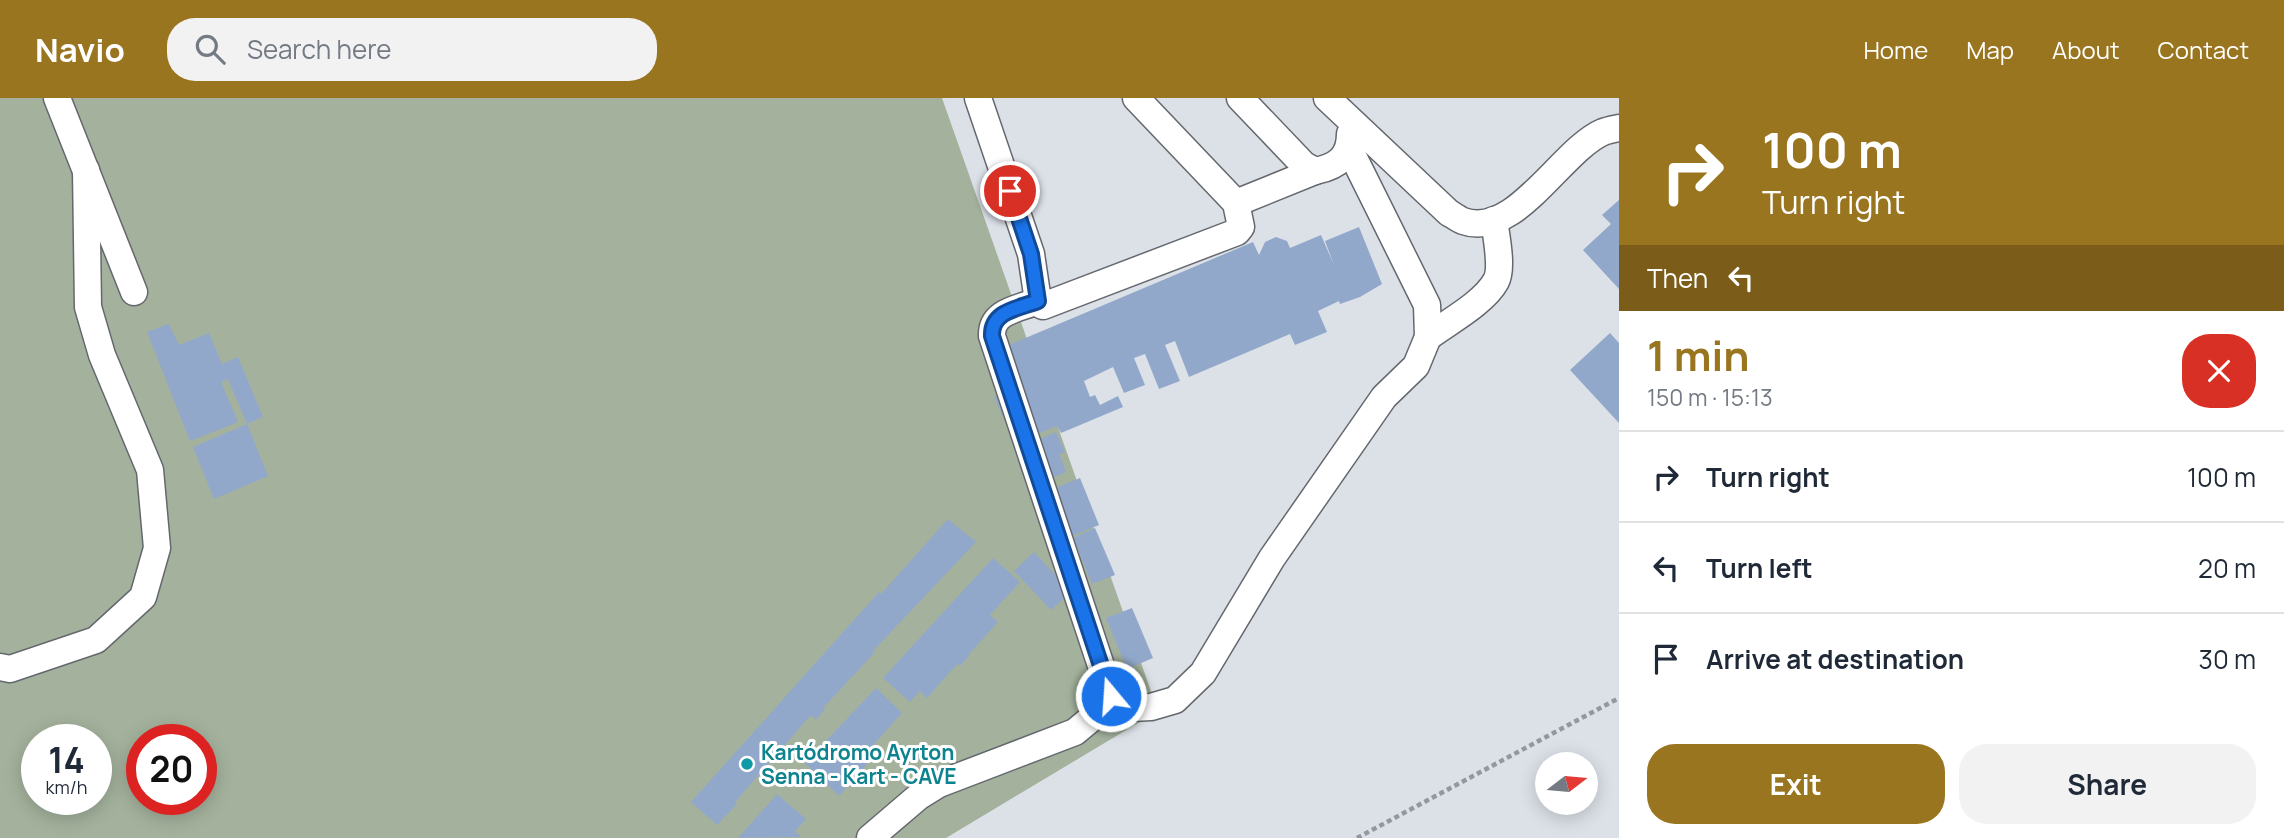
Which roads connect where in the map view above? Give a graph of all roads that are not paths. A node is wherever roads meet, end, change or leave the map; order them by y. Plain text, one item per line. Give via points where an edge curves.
1 (57, 98) edge
2 (978, 98) edge
3 (1136, 98) edge
4 (1240, 98) edge
5 (1327, 98) edge
6 (1348, 120) junction
7 (1619, 128) edge
8 (1349, 148) junction
9 (86, 170) junction
10 (1315, 171) junction
11 (1236, 203) junction
12 (1494, 220) junction
13 (134, 292) dead end
14 (1038, 301) junction
15 (1428, 337) junction
16 (0, 667) edge
17 (1111, 696) junction
18 (870, 838) edge

1 - 9 lane
2 - 14 lane via 1031,254
3 - 11 lane
4 - 10 lane
5 - 6 lane
6 - 8 lane
6 - 12 lane via 1449,213 1464,221
7 - 12 lane via 1584,145 1511,213
8 - 10 lane via 1338,163
8 - 15 lane via 1427,306
9 - 13 lane
9 - 16 lane via 88,307 102,355 150,470 157,548 143,597 96,640 10,669
10 - 11 lane
11 - 14 lane via 1241,227 1237,232 1043,306
12 - 15 lane via 1497,279 1481,298
14 - 17 lane via 997,316 992,336
15 - 17 lane via 1416,366 1384,397 1272,558 1203,673 1175,700 1151,708 1131,708
17 - 18 lane via 1075,732 939,784

